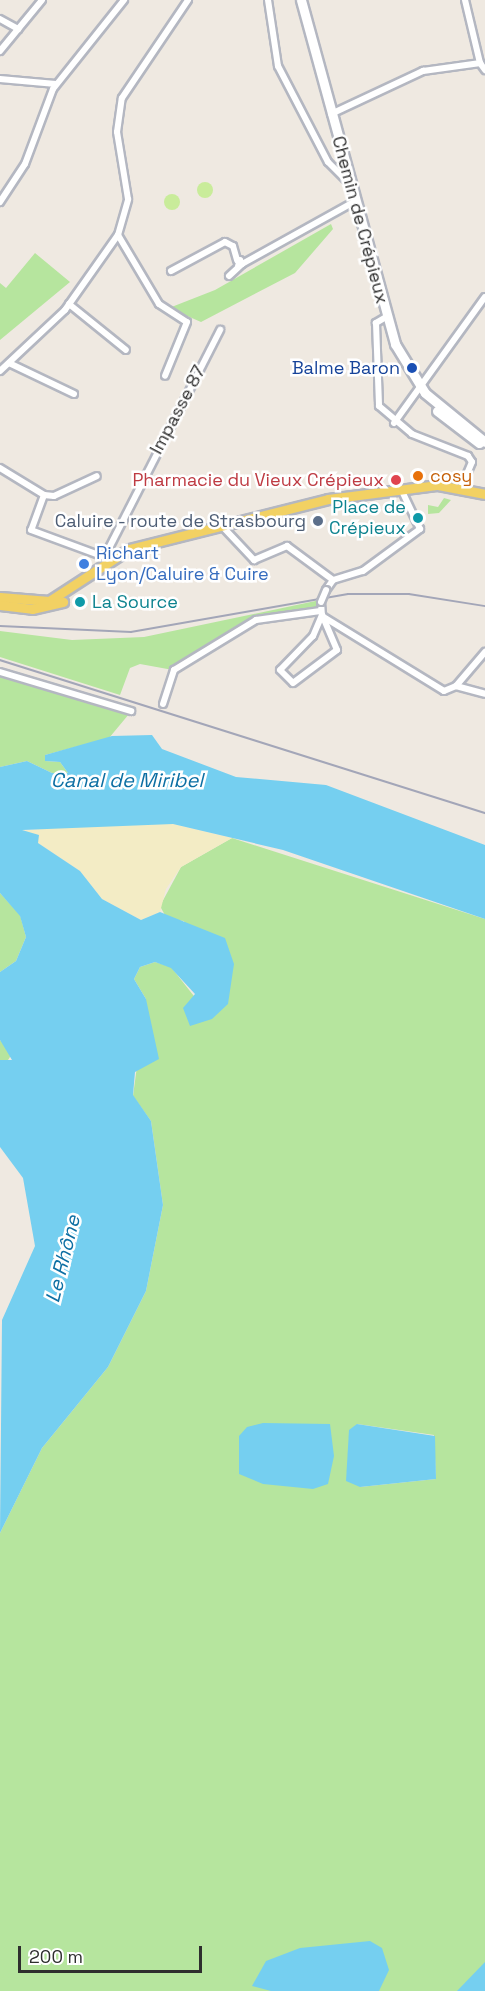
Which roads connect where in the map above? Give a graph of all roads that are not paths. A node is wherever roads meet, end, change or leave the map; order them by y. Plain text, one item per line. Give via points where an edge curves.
1 (42, 0) edge
2 (124, 0) edge
3 (188, 0) edge
4 (268, 0) edge
5 (301, 0) edge
6 (465, 0) edge
7 (0, 19) edge
8 (18, 29) junction
9 (0, 51) edge
10 (483, 67) edge
11 (0, 79) edge
12 (57, 84) junction
13 (331, 114) junction
14 (349, 183) junction
15 (0, 202) edge
16 (354, 202) junction
17 (118, 235) junction
18 (239, 263) junction
19 (171, 271) dead end
20 (229, 276) dead end
21 (484, 299) edge
22 (69, 304) junction
23 (386, 317) junction
24 (220, 330) dead end
25 (126, 350) dead end
26 (9, 363) junction
27 (0, 371) edge
28 (165, 376) dead end
29 (424, 391) junction
30 (74, 394) dead end
31 (394, 423) junction
32 (485, 443) edge
33 (0, 468) edge
34 (97, 476) dead end
35 (461, 488) junction
36 (401, 489) junction
37 (485, 494) edge
38 (44, 495) junction
39 (222, 526) junction
40 (108, 560) junction
41 (333, 580) junction
42 (0, 597) edge
43 (0, 605) edge
44 (321, 613) junction
45 (485, 652) edge
46 (0, 672) edge
47 (456, 686) junction
48 (485, 694) edge
49 (163, 704) dead end
50 (131, 711) dead end

1 - 8 street
2 - 12 street
3 - 17 street via 122,98 117,132 128,199
4 - 14 street via 279,70 328,162
5 - 13 street, Chemin de Crépieux
6 - 10 street
7 - 8 street
8 - 9 street
10 - 13 street via 417,73
11 - 12 street
12 - 15 street via 25,164
13 - 14 street, Chemin de Crépieux
14 - 16 street, Chemin de Crépieux
16 - 18 street
16 - 23 street, Chemin de Crépieux
17 - 22 street
17 - 28 street via 159,304 187,322
18 - 19 street via 233,246 225,242
18 - 20 street
21 - 29 street
22 - 25 street
22 - 26 street
23 - 29 street via 400,355
23 - 31 street, Chemin de Crépieux via 376,323 374,388 382,413
24 - 40 street, Impasse 87
26 - 27 street
26 - 30 street
29 - 31 street
29 - 32 street
31 - 35 street via 468,456 472,462
33 - 38 street
34 - 38 street via 54,496
35 - 36 main road
35 - 37 main road
36 - 39 main road via 328,499
36 - 41 street via 420,529 363,571
38 - 40 street via 31,530
39 - 40 main road
39 - 41 street via 254,560 287,546
40 - 42 main road via 55,599 33,603
40 - 43 main road via 50,607
41 - 44 street, bridge via 321,602
44 - 44 street via 313,636 280,670 293,682 337,650
44 - 47 street via 444,691
44 - 49 street via 279,620 259,618 174,670
45 - 47 street
46 - 50 street
47 - 48 street

